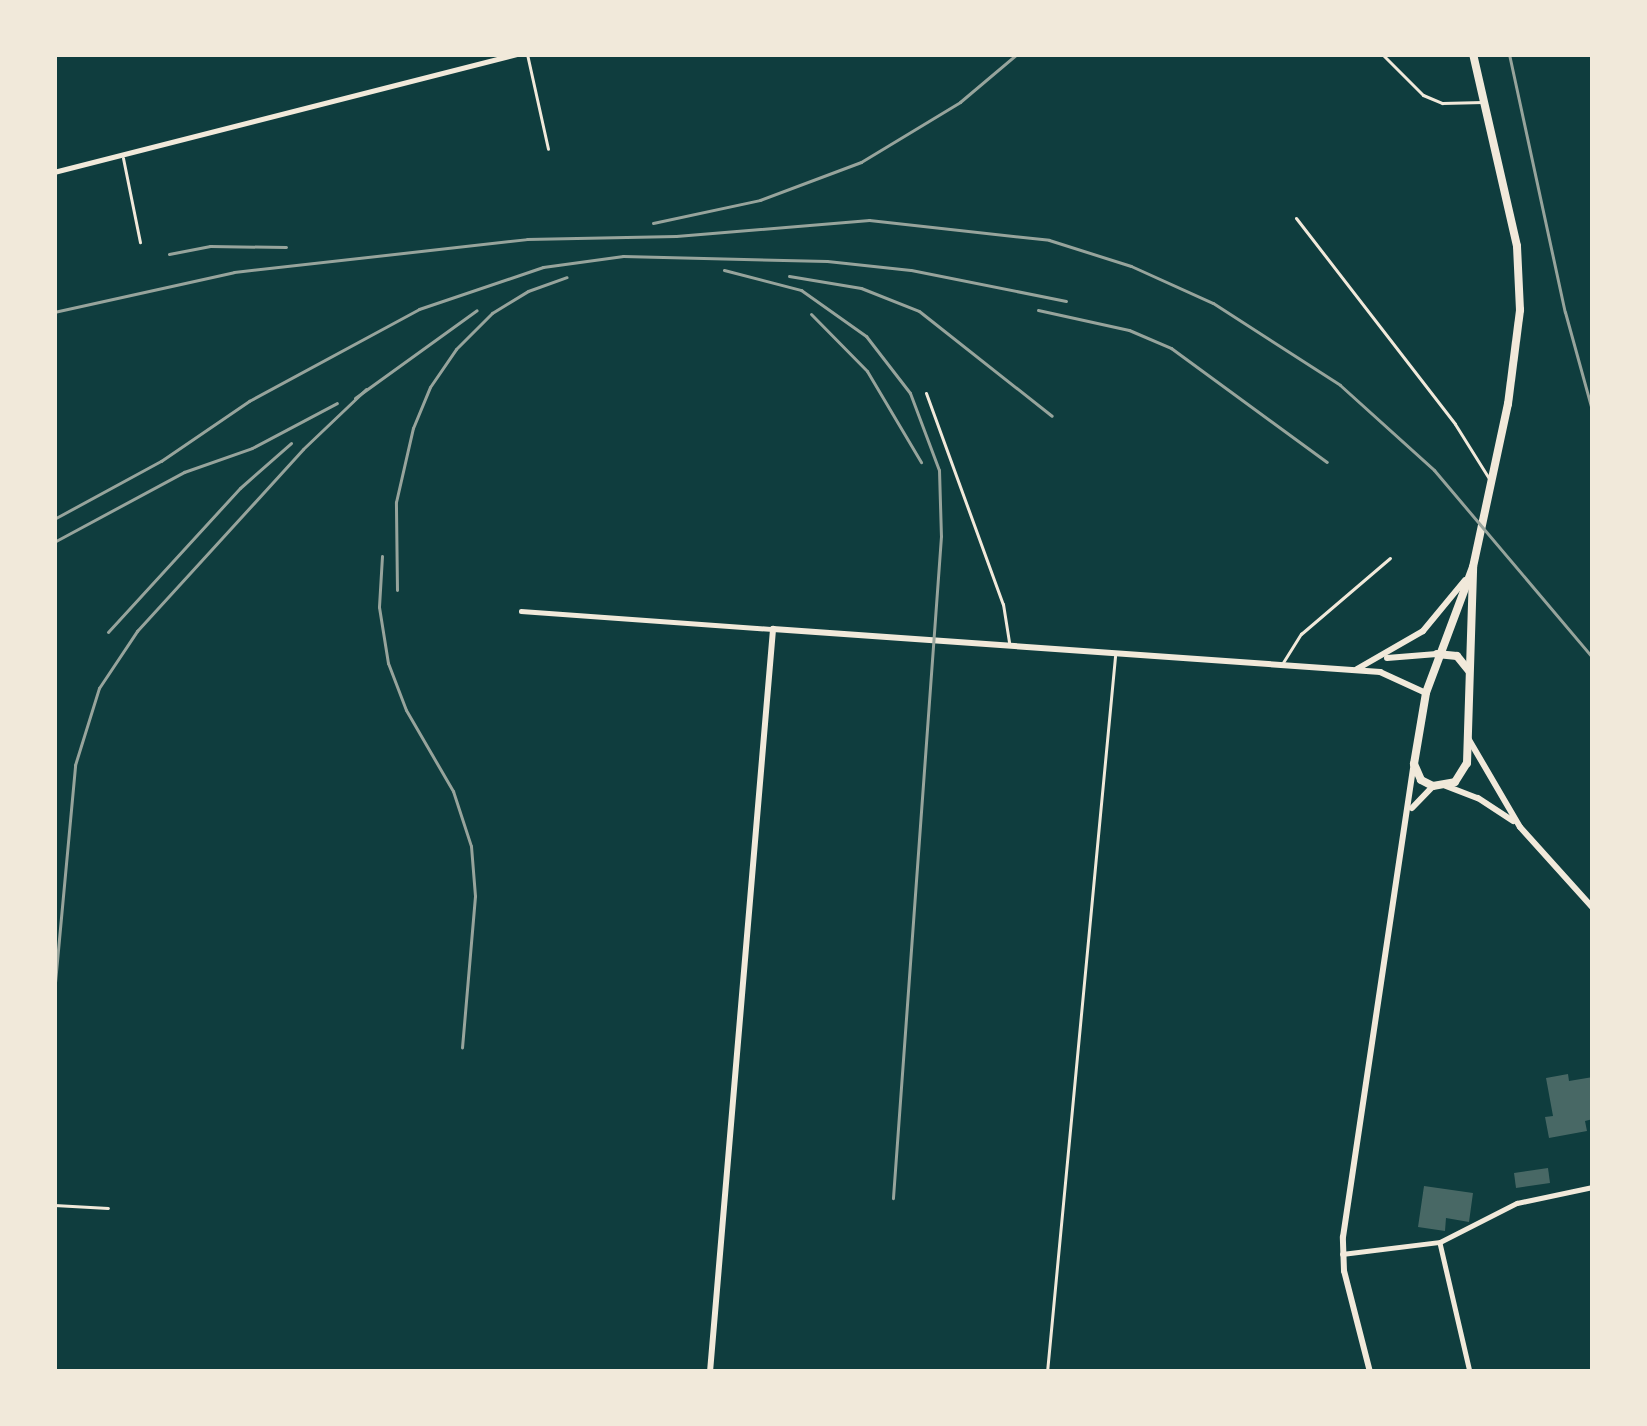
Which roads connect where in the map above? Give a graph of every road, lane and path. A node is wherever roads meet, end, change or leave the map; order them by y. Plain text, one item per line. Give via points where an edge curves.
1 (516, 54) edge
2 (527, 54) edge
3 (1382, 54) edge
4 (1473, 54) edge
5 (1485, 101) junction
6 (548, 149) dead end
7 (123, 158) junction
8 (54, 172) edge
9 (1296, 218) dead end
10 (140, 242) dead end
11 (926, 393) dead end
12 (1491, 481) junction
13 (1390, 558) dead end
14 (1473, 567) junction
15 (521, 611) dead end
16 (772, 629) junction
17 (1009, 645) junction
18 (1437, 654) junction
19 (1115, 655) junction
20 (1381, 659) junction
21 (1281, 668) junction
22 (1354, 670) junction
23 (1469, 671) junction
24 (1426, 693) junction
25 (1468, 736) junction
26 (1414, 764) junction
27 (1432, 786) junction
28 (1446, 786) junction
29 (1410, 811) junction
30 (1520, 827) junction
31 (1593, 908) edge
32 (1593, 1187) edge
33 (54, 1205) edge
34 (108, 1208) dead end
35 (1439, 1242) junction
36 (1342, 1254) junction
37 (710, 1372) edge
38 (1047, 1372) edge
39 (1370, 1372) edge
40 (1470, 1372) edge

1 - 7 street
2 - 6 lane
3 - 5 lane via 1423,95 1442,103
4 - 5 main road
5 - 12 main road via 1520,285 1513,375
7 - 8 street
7 - 10 lane
9 - 12 lane
11 - 17 lane via 1003,604
12 - 14 main road
13 - 21 lane via 1292,642
14 - 18 main road
14 - 20 street via 1433,621
14 - 23 main road
15 - 16 street
16 - 17 street
16 - 37 street
17 - 19 street
18 - 20 street
18 - 23 main road via 1457,656
18 - 24 main road
19 - 21 street
19 - 38 lane
20 - 22 street
21 - 22 street
22 - 24 street via 1396,676
23 - 25 main road
24 - 26 main road
25 - 28 main road via 1467,763
25 - 30 street
26 - 27 main road
26 - 29 street
27 - 28 main road
27 - 29 street
28 - 30 street
29 - 36 street
30 - 31 street
32 - 35 street via 1517,1203
33 - 34 lane
35 - 36 street
35 - 40 street
36 - 39 street

